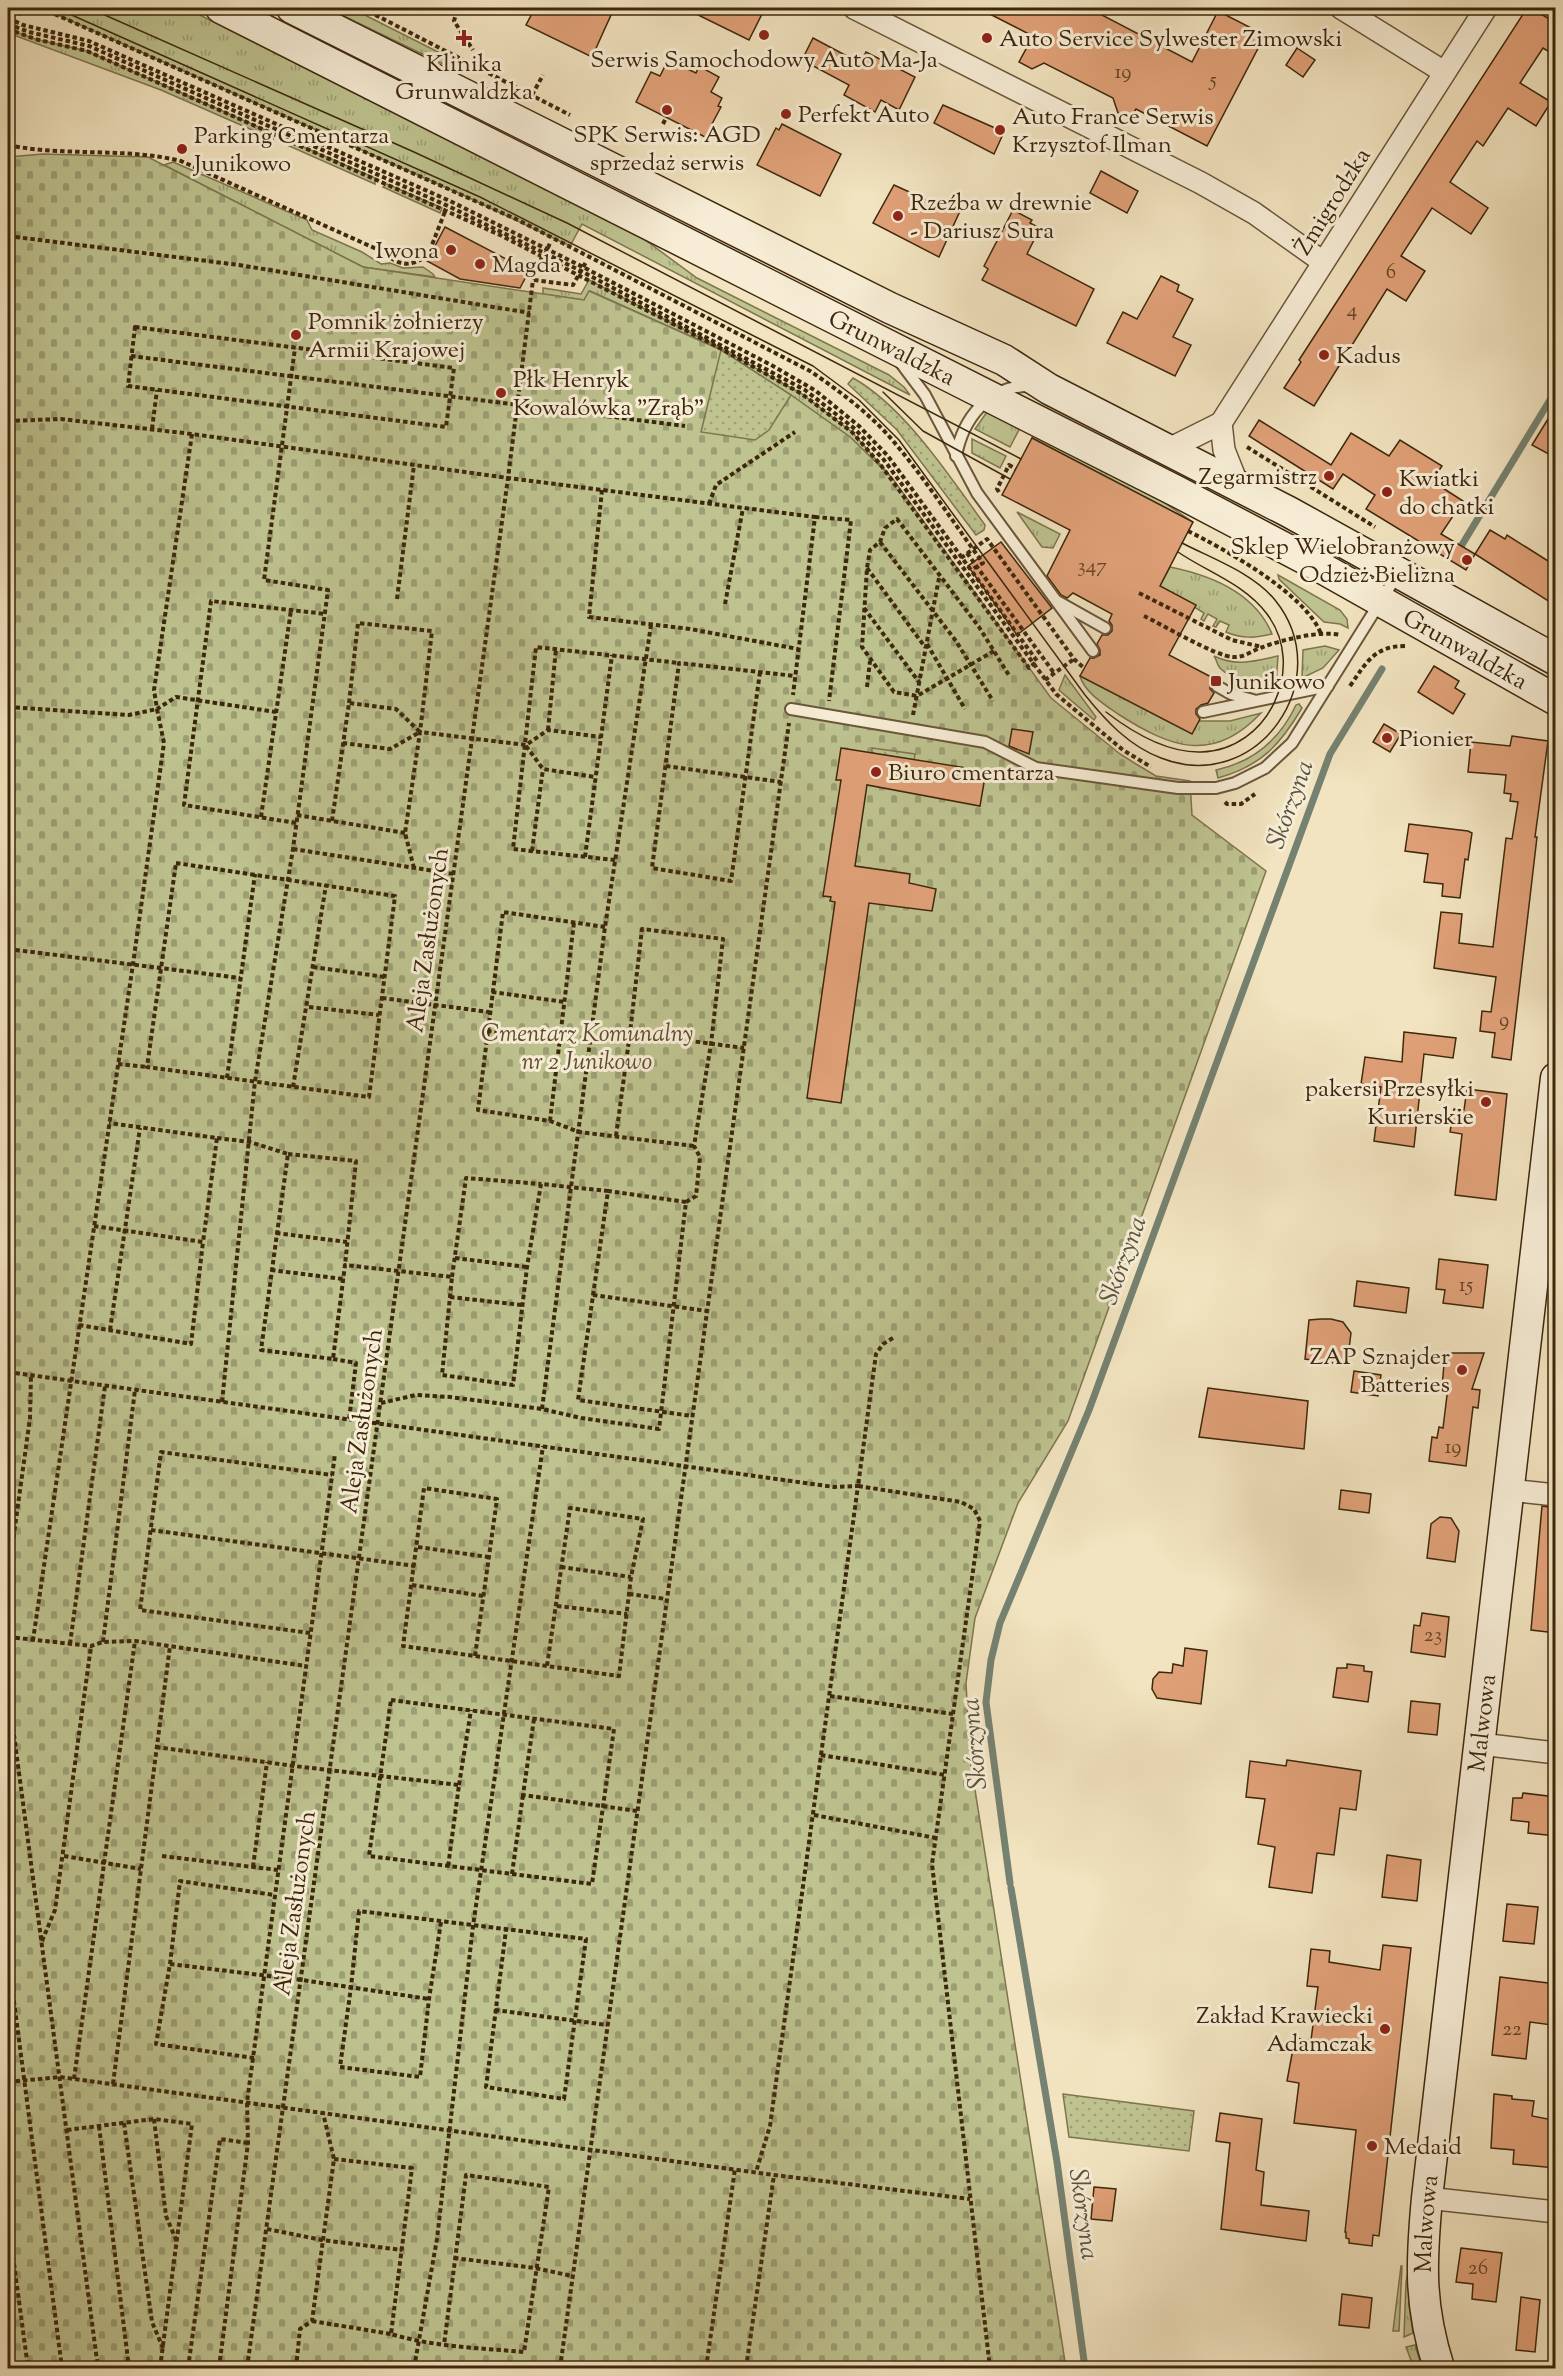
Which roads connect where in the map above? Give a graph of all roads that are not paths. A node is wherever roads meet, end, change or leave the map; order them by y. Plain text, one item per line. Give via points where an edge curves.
1 (221, 8) edge
2 (292, 8) edge
3 (854, 8) edge
4 (1341, 8) edge
5 (1486, 8) edge
6 (1444, 72) junction
7 (1323, 262) junction
8 (875, 338) junction
9 (1048, 389) junction
10 (989, 396) junction
11 (1221, 423) junction
12 (1168, 449) junction
13 (956, 456) junction
14 (1238, 485) junction
15 (1398, 573) junction
16 (1054, 600) junction
17 (1380, 602) junction
18 (1105, 628) dead end
19 (1093, 651) dead end
20 (1556, 660) edge
21 (1217, 686) dead end
22 (1328, 686) junction
23 (1556, 700) edge
24 (1256, 701) junction
25 (791, 709) road end
26 (1203, 712) dead end
27 (1556, 1078) edge
28 (1550, 1167) edge
29 (1509, 1490) junction
30 (1556, 1495) edge
31 (1480, 1744) junction
32 (1556, 1753) edge
33 (1427, 2198) junction
34 (1556, 2212) edge
35 (1438, 2368) edge

1 - 8 street, Grunwaldzka
2 - 9 street, Grunwaldzka via 890,308 1004,360
3 - 7 street via 1201,183 1254,213
4 - 6 street
5 - 6 street, Żmigrodzka
6 - 7 street, Żmigrodzka
7 - 11 street, Żmigrodzka
8 - 10 street, Grunwaldzka
8 - 13 lane via 916,381
9 - 10 lane via 1021,386
9 - 12 street, Grunwaldzka
10 - 13 lane via 965,429
10 - 17 street, Grunwaldzka via 1176,490
11 - 12 street
11 - 14 street via 1224,450
12 - 14 street, Grunwaldzka
13 - 16 lane via 977,493
14 - 15 street, Grunwaldzka
15 - 17 lane
15 - 20 street, Grunwaldzka
16 - 18 lane
16 - 19 lane
17 - 22 lane
17 - 23 street, Grunwaldzka
21 - 24 lane
22 - 24 lane
22 - 25 lane via 1292,743 1265,768 1216,788 1178,788 1036,768 985,742
24 - 26 lane
27 - 28 street, Malwowa
28 - 29 street, Malwowa
29 - 30 street
29 - 31 street, Malwowa
31 - 32 street
31 - 33 street, Malwowa
33 - 34 street
33 - 35 street, Malwowa via 1423,2306

